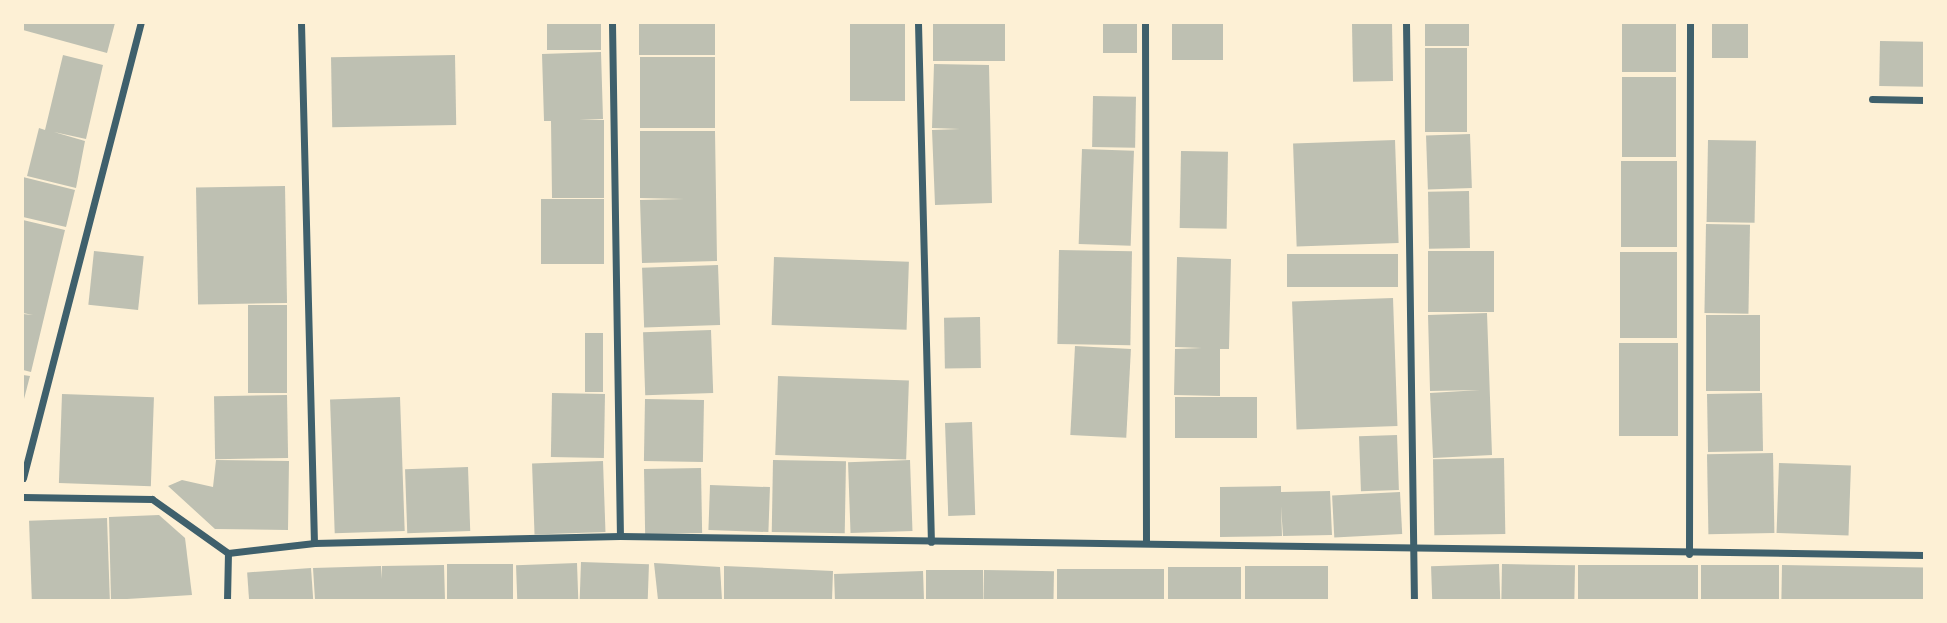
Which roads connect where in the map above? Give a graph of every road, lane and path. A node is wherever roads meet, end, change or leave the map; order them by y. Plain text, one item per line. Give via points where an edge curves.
1 (141, 23) edge
2 (301, 23) edge
3 (612, 23) edge
4 (918, 23) edge
5 (1145, 23) edge
6 (1406, 23) edge
7 (1690, 23) edge
8 (1872, 99) dead end
9 (1924, 100) edge
10 (23, 478) edge
11 (23, 497) edge
12 (620, 536) junction
13 (931, 542) junction
14 (314, 543) junction
15 (1146, 543) junction
16 (1414, 549) junction
17 (228, 553) junction
18 (1689, 554) junction
19 (1924, 555) edge
20 (227, 600) edge
21 (1414, 600) edge

1 - 10 street
2 - 14 street
3 - 12 street
4 - 13 street
5 - 15 street
6 - 16 street
7 - 18 street
8 - 9 street
11 - 17 street via 152,499
12 - 13 street
12 - 14 street
13 - 15 street
14 - 17 street
15 - 16 street
16 - 18 street
16 - 21 street
17 - 20 street
18 - 19 street

